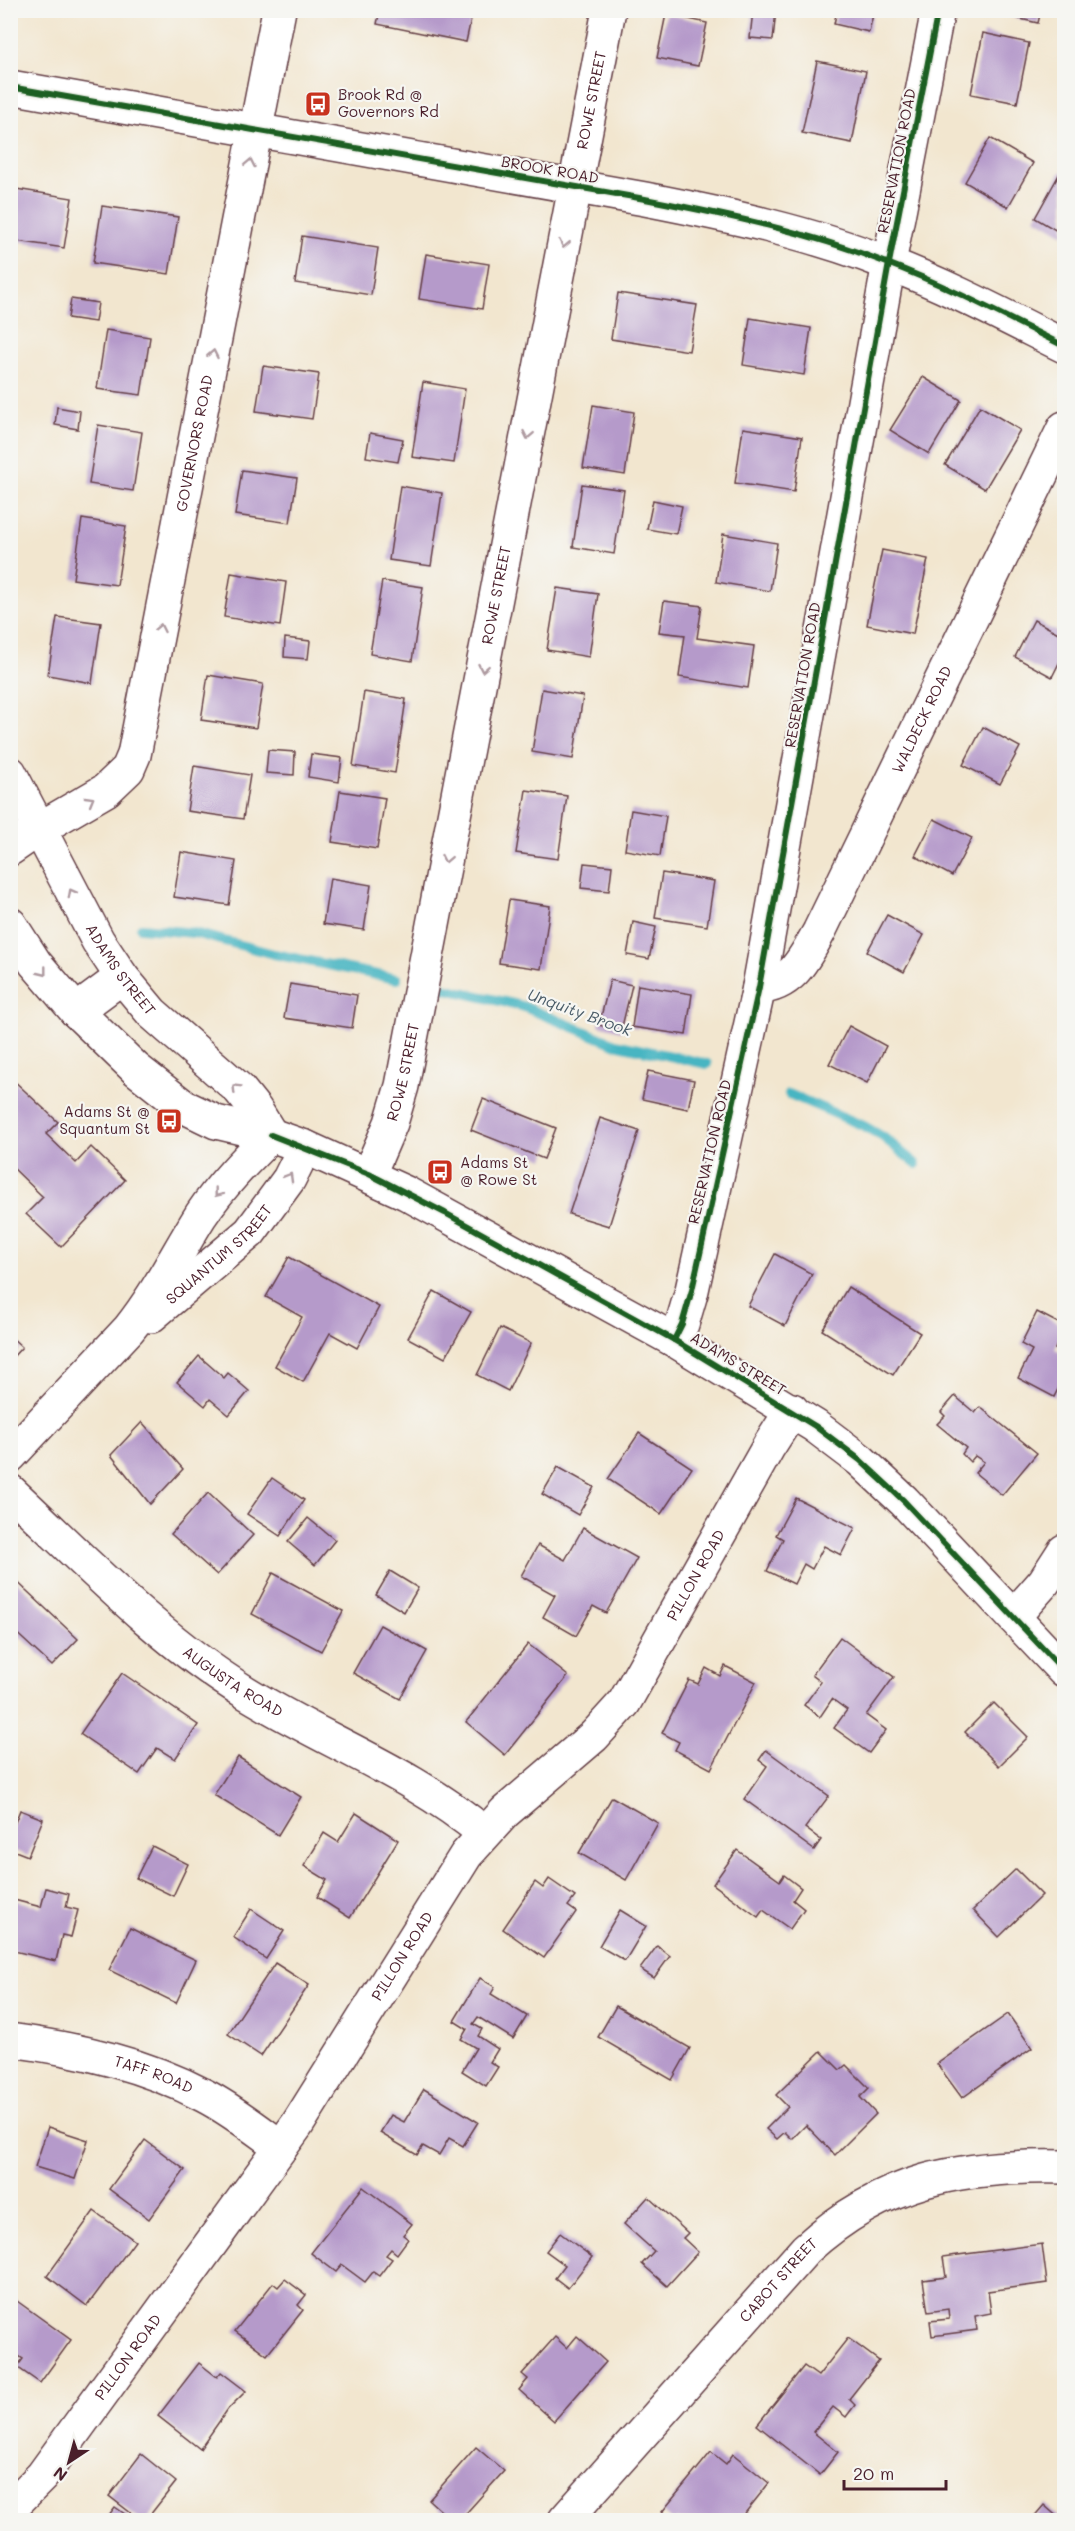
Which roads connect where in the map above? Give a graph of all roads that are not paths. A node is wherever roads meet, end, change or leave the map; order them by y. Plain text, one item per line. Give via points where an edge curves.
1 (279, 10) edge
2 (609, 10) edge
3 (938, 10) edge
4 (10, 87) edge
5 (256, 132) junction
6 (576, 186) junction
7 (889, 263) junction
8 (1065, 346) edge
9 (1065, 428) edge
10 (10, 773) edge
11 (39, 829) junction
12 (10, 849) edge
13 (10, 924) edge
14 (122, 977) junction
15 (759, 987) junction
16 (76, 1011) junction
17 (271, 1134) junction
18 (305, 1147) junction
19 (369, 1174) junction
20 (674, 1340) junction
21 (113, 1348) junction
22 (792, 1410) junction
23 (10, 1456) edge
24 (10, 1491) edge
25 (1065, 1551) edge
26 (1014, 1616) junction
27 (1065, 1671) edge
28 (484, 1833) junction
29 (10, 2040) edge
30 (281, 2147) junction
31 (1065, 2167) edge
32 (10, 2508) edge
33 (565, 2520) edge

1 - 5 street, GOVERNORS ROAD
2 - 6 street, ROWE STREET
3 - 7 street, RESERVATION ROAD
4 - 5 street, BROOK ROAD
5 - 6 street, BROOK ROAD
11 -> 5 street, GOVERNORS ROAD via 106,790 128,769 134,755
6 - 7 street, BROOK ROAD via 736,217
6 -> 19 street, ROWE STREET via 402,1086 392,1123
7 - 8 street, BROOK ROAD
7 - 15 street, RESERVATION ROAD
9 - 15 street, WALDECK ROAD via 819,932 788,978 778,985
10 - 11 street, ADAMS STREET
11 - 12 street, GOVERNORS ROAD
14 -> 11 street, ADAMS STREET via 98,941
13 -> 16 street, ADAMS STREET via 35,963
14 - 16 street
17 -> 14 street, ADAMS STREET via 239,1089 152,1013
15 - 20 street, RESERVATION ROAD via 692,1290
16 - 17 street, ADAMS STREET via 136,1069 183,1106 216,1122
17 - 18 street, ADAMS STREET
17 -> 21 street, SQUANTUM STREET via 201,1215 146,1309
18 - 19 street, ADAMS STREET
21 -> 18 street, SQUANTUM STREET via 250,1232 289,1179
19 - 20 street, ADAMS STREET
20 - 22 street, ADAMS STREET
21 - 23 street, SQUANTUM STREET
22 - 26 street, ADAMS STREET via 860,1460
22 - 28 street, PILLON ROAD via 624,1703 594,1736
24 - 28 street, AUGUSTA ROAD via 122,1597 216,1672 270,1707 418,1787
25 - 26 street
26 - 27 street, ADAMS STREET
28 - 30 street, PILLON ROAD via 450,1878
29 - 30 street, TAFF ROAD via 106,2058 177,2082 232,2112
30 - 32 street, PILLON ROAD via 42,2476
31 - 33 street, CABOT STREET via 967,2171 938,2177 888,2193 851,2213 806,2249

